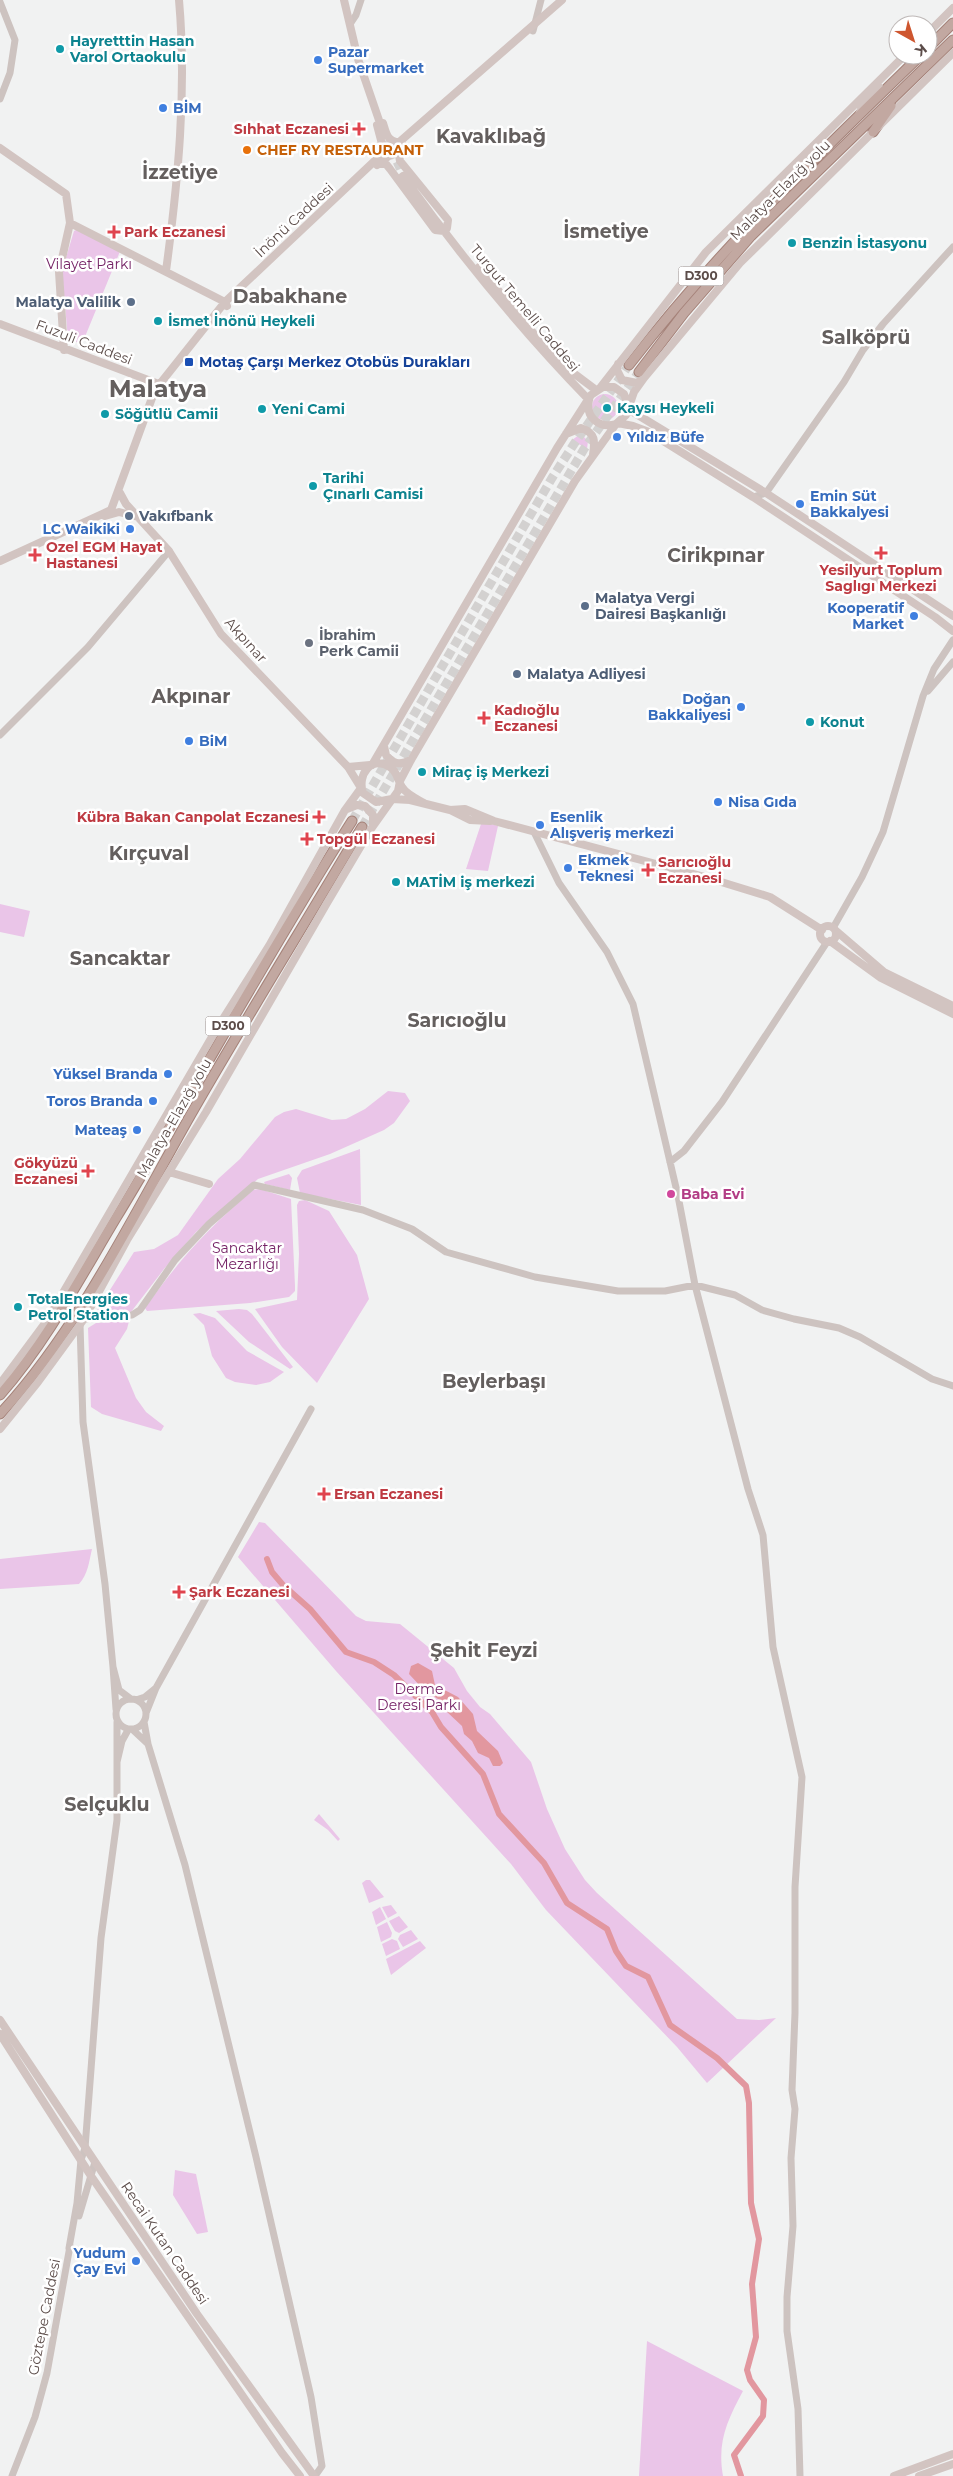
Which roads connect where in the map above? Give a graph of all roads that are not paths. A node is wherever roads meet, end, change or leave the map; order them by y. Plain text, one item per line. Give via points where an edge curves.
1 (179, 0) edge
2 (344, 0) edge
3 (361, 0) edge
4 (541, 0) edge
5 (562, 0) edge
6 (568, 0) edge
7 (0, 2) edge
8 (953, 8) edge
9 (938, 23) edge
10 (953, 24) edge
11 (350, 26) junction
12 (533, 27) junction
13 (938, 38) edge
14 (953, 40) edge
15 (953, 53) edge
16 (911, 65) edge
17 (892, 67) joint
18 (904, 87) junction
19 (0, 99) edge
20 (859, 115) junction
21 (382, 131) junction
22 (873, 132) junction
23 (398, 146) junction
24 (0, 148) edge
25 (382, 154) junction
26 (400, 161) junction
27 (378, 164) junction
28 (390, 169) junction
29 (70, 223) junction
30 (446, 230) junction
31 (953, 247) edge
32 (166, 271) junction
33 (226, 304) junction
34 (0, 325) edge
35 (64, 349) junction
36 (618, 362) junction
37 (630, 365) tunnel mouth
38 (642, 375) junction
39 (160, 387) junction
40 (598, 389) junction
41 (589, 400) junction
42 (628, 407) junction
43 (617, 424) junction
44 (566, 434) junction
45 (593, 456) junction
46 (120, 493) junction
47 (766, 493) junction
48 (753, 497) junction
49 (110, 512) junction
50 (140, 518) junction
51 (169, 551) junction
52 (0, 563) edge
53 (953, 616) edge
54 (953, 631) edge
55 (953, 640) edge
56 (953, 662) edge
57 (923, 696) junction
58 (0, 735) edge
59 (384, 746) junction
60 (411, 760) junction
61 (372, 765) junction
62 (348, 767) junction
63 (400, 781) junction
64 (361, 788) junction
65 (392, 799) junction
66 (424, 803) junction
67 (345, 810) junction
68 (352, 821) tunnel mouth
69 (362, 828) tunnel mouth
70 (372, 829) junction
71 (534, 832) junction
72 (834, 929) junction
73 (822, 930) junction
74 (829, 941) junction
75 (953, 1006) edge
76 (953, 1014) edge
77 (180, 1154) junction
78 (670, 1162) junction
79 (169, 1172) junction
80 (156, 1176) junction
81 (209, 1184) dead end
82 (696, 1285) junction
83 (82, 1321) junction
84 (0, 1384) edge
85 (953, 1386) edge
86 (0, 1395) edge
87 (312, 1409) dead end
88 (0, 1414) edge
89 (0, 1429) edge
90 (113, 1667) junction
91 (156, 1688) junction
92 (135, 1700) junction
93 (116, 1710) junction
94 (146, 1713) junction
95 (117, 1722) junction
96 (144, 1722) junction
97 (130, 1730) junction
98 (148, 1744) junction
99 (117, 1762) junction
100 (0, 2020) edge
101 (0, 2034) edge
102 (86, 2148) junction
103 (80, 2160) junction
104 (95, 2162) junction
105 (91, 2176) junction
106 (69, 2248) junction
107 (953, 2454) edge
108 (953, 2464) edge
109 (12, 2476) edge
110 (300, 2476) edge
111 (315, 2476) edge
112 (800, 2476) edge
113 (894, 2476) edge
114 (919, 2476) edge

1 - 32 main road via 183,38 180,167
2 - 11 main road
3 - 11 street
4 - 12 street
5 - 12 main road, İnönü Caddesi
6 - 12 main road, İnönü Caddesi
7 - 19 street via 15,40 10,72
8 - 9 main road
10 - 13 highway
11 - 21 main road
11 - 21 main road via 358,42
12 - 23 main road, İnönü Caddesi
12 - 23 main road, İnönü Caddesi
14 - 18 highway, Malatya-Elazığ yolu / D300
15 - 22 main road
16 - 20 highway, D300
17 - 20 main road via 890,76 863,104
17 - 36 main road via 717,240
18 - 22 highway
18 - 38 highway, Malatya-Elazığ yolu / D300 via 751,236 684,313
20 - 37 highway, D300 via 736,237 672,309
21 - 23 main road
21 - 25 main road
22 - 38 main road via 740,263
23 - 25 main road, İnönü Caddesi
23 - 26 main road, Turgut Temelli Caddesi
23 - 27 main road
24 - 29 main road via 66,194
25 - 33 main road, İnönü Caddesi
26 - 28 main road
26 - 30 main road, Turgut Temelli Caddesi via 448,220
27 - 28 main road via 386,164
27 - 33 main road
28 - 30 main road, Turgut Temelli Caddesi via 435,230
29 - 32 main road
29 - 35 main road via 59,272
30 - 30 main road, Turgut Temelli Caddesi via 403,176
30 - 40 main road, Turgut Temelli Caddesi via 564,366
30 - 41 main road, Turgut Temelli Caddesi via 532,341
31 - 47 street via 877,331
32 - 33 main road
33 - 39 main road, İnönü Caddesi
34 - 35 main road, Fuzuli Caddesi
35 - 39 main road, Fuzuli Caddesi
36 - 38 main road via 617,370 622,380 636,383
36 - 40 main road
38 - 42 main road
39 - 46 main road
39 - 49 main road, İnönü Caddesi
40 - 41 main road
40 - 42 main road via 608,386 620,390
41 - 43 main road via 588,411 593,420 605,426
41 - 44 main road
42 - 43 main road
42 - 47 main road
43 - 45 main road
43 - 48 main road via 649,432
44 - 45 main road via 582,428 592,433 595,439
44 - 59 main road
45 - 60 main road via 575,481
46 - 49 main road
46 - 50 main road, Akpınar
47 - 48 street
47 - 53 main road
48 - 54 main road
49 - 50 main road
49 - 52 main road
50 - 51 main road, Akpınar
51 - 58 street via 88,647
51 - 62 main road, Akpınar via 221,634
55 - 57 street via 934,669
56 - 57 street
57 - 72 street via 883,832
59 - 60 main road via 386,755 394,763
59 - 61 main road
60 - 63 main road
61 - 62 main road
61 - 63 main road via 390,766
61 - 64 main road via 361,777
62 - 64 main road, Akpınar
63 - 65 main road
63 - 66 main road via 402,788
64 - 65 main road via 366,797 376,802
64 - 67 main road
65 - 66 main road
65 - 70 main road
66 - 71 main road via 470,820 494,821
67 - 70 main road via 357,805 365,806 373,815
67 - 84 main road via 269,946 216,1030 55,1307 32,1344
68 - 86 highway, D300 via 45,1336
69 - 80 highway, Malatya-Elazığ yolu / D300
70 - 77 main road
71 - 73 main road via 770,896
71 - 78 street via 559,883 607,952 634,1004
72 - 73 main road via 828,926
72 - 74 main road via 835,937
72 - 75 main road via 884,972
73 - 74 main road via 820,936
74 - 76 main road via 882,978
74 - 78 street via 726,1096 684,1151
77 - 79 main road
77 - 80 main road
78 - 82 street
79 - 81 main road
79 - 83 main road
80 - 88 highway, Malatya-Elazığ yolu / D300 via 77,1313 24,1388
82 - 83 street via 665,1291 618,1291 535,1277 458,1256 441,1249 412,1229 363,1210 254,1185 209,1224 176,1260 140,1310 132,1315
82 - 85 street via 735,1295 762,1310 839,1328 932,1379
82 - 112 street via 763,1535 773,1647 802,1777 795,1887 793,2226 787,2297 798,2409
83 - 89 main road
83 - 90 street via 83,1422
87 - 91 street
90 - 92 street via 119,1690
90 - 93 street
91 - 92 street
91 - 94 street
92 - 93 street via 125,1700
92 - 94 street via 143,1705
93 - 95 street
94 - 96 street
95 - 97 street
95 - 99 street
96 - 97 street
96 - 98 street
97 - 98 street
97 - 99 street via 122,1741
98 - 111 street via 185,1865 309,2388 322,2466
99 - 102 street via 117,1820 101,1938
100 - 102 main road, Recai Kutan Caddesi
101 - 103 main road, Recai Kutan Caddesi
102 - 103 street
102 - 104 main road, Recai Kutan Caddesi
103 - 105 main road, Recai Kutan Caddesi
103 - 106 street
104 - 105 street, Göztepe Caddesi
104 - 111 main road, Recai Kutan Caddesi via 236,2372
105 - 106 street, Göztepe Caddesi
105 - 110 main road, Recai Kutan Caddesi
106 - 109 street, Göztepe Caddesi via 47,2373
107 - 113 main road
108 - 114 main road

